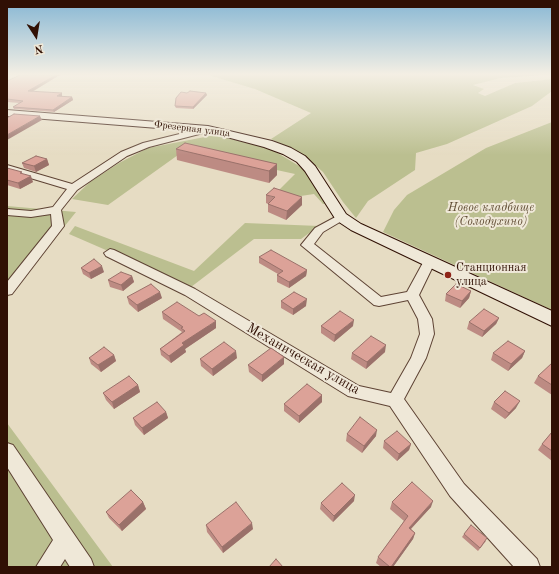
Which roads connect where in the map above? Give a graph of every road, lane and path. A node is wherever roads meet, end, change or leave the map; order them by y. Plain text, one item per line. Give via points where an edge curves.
1 (7, 113) edge
2 (208, 129) junction
3 (7, 168) edge
4 (73, 188) junction
5 (56, 210) junction
6 (7, 212) edge
7 (341, 217) junction
8 (110, 253) dead end
9 (429, 262) junction
10 (7, 291) edge
11 (412, 295) junction
12 (552, 319) edge
13 (395, 400) junction
14 (7, 451) edge
15 (65, 541) junction
16 (47, 567) edge
17 (83, 567) edge
18 (529, 567) edge

1 - 2 street, Фрезерная улица
2 - 4 street via 135,148
2 - 7 street, Фрезерная улица via 268,144 301,159
3 - 4 street
4 - 5 street
5 - 6 street via 31,214
5 - 10 street via 58,226
7 - 9 street via 369,234
7 - 11 street via 319,230 307,245 379,302
8 - 13 street, Механическая улица via 190,292 354,391 375,398
9 - 11 street
9 - 12 street
11 - 13 street via 425,319 427,334 418,358
13 - 18 street via 457,490
14 - 15 street
15 - 16 street
15 - 17 street

